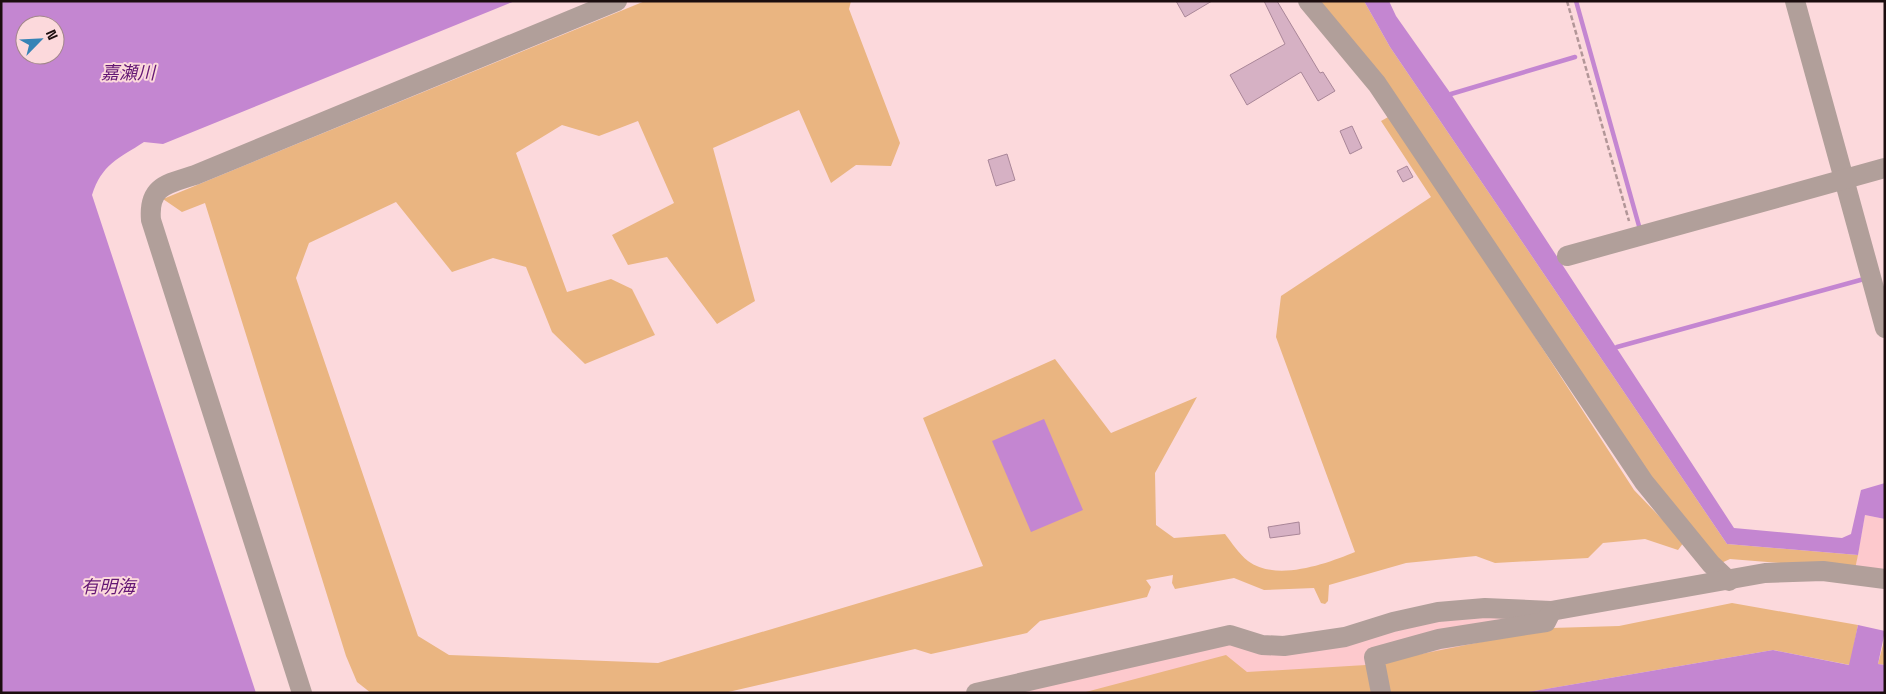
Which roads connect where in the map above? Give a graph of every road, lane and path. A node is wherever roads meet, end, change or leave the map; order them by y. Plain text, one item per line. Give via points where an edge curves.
1 (617, 1) edge
2 (1308, 1) edge
3 (1567, 1) edge
4 (1795, 1) edge
5 (1885, 168) edge
6 (1844, 179) junction
7 (1634, 238) junction
8 (1567, 256) dead end
9 (1885, 328) edge
10 (1885, 579) edge
11 (1729, 580) junction
12 (1551, 612) junction
13 (302, 693) edge
14 (976, 693) edge
15 (1381, 693) edge

1 - 13 street via 167,184 154,194 150,205 151,220
2 - 11 street via 1377,84 1644,482
3 - 7 path
4 - 6 street
5 - 6 street
6 - 7 street
6 - 9 street
7 - 8 street
10 - 11 street via 1823,571 1764,573
11 - 12 street
12 - 14 street via 1485,608 1438,612 1345,637 1284,646 1262,645 1230,635
12 - 15 street via 1546,622 1439,639 1374,657

